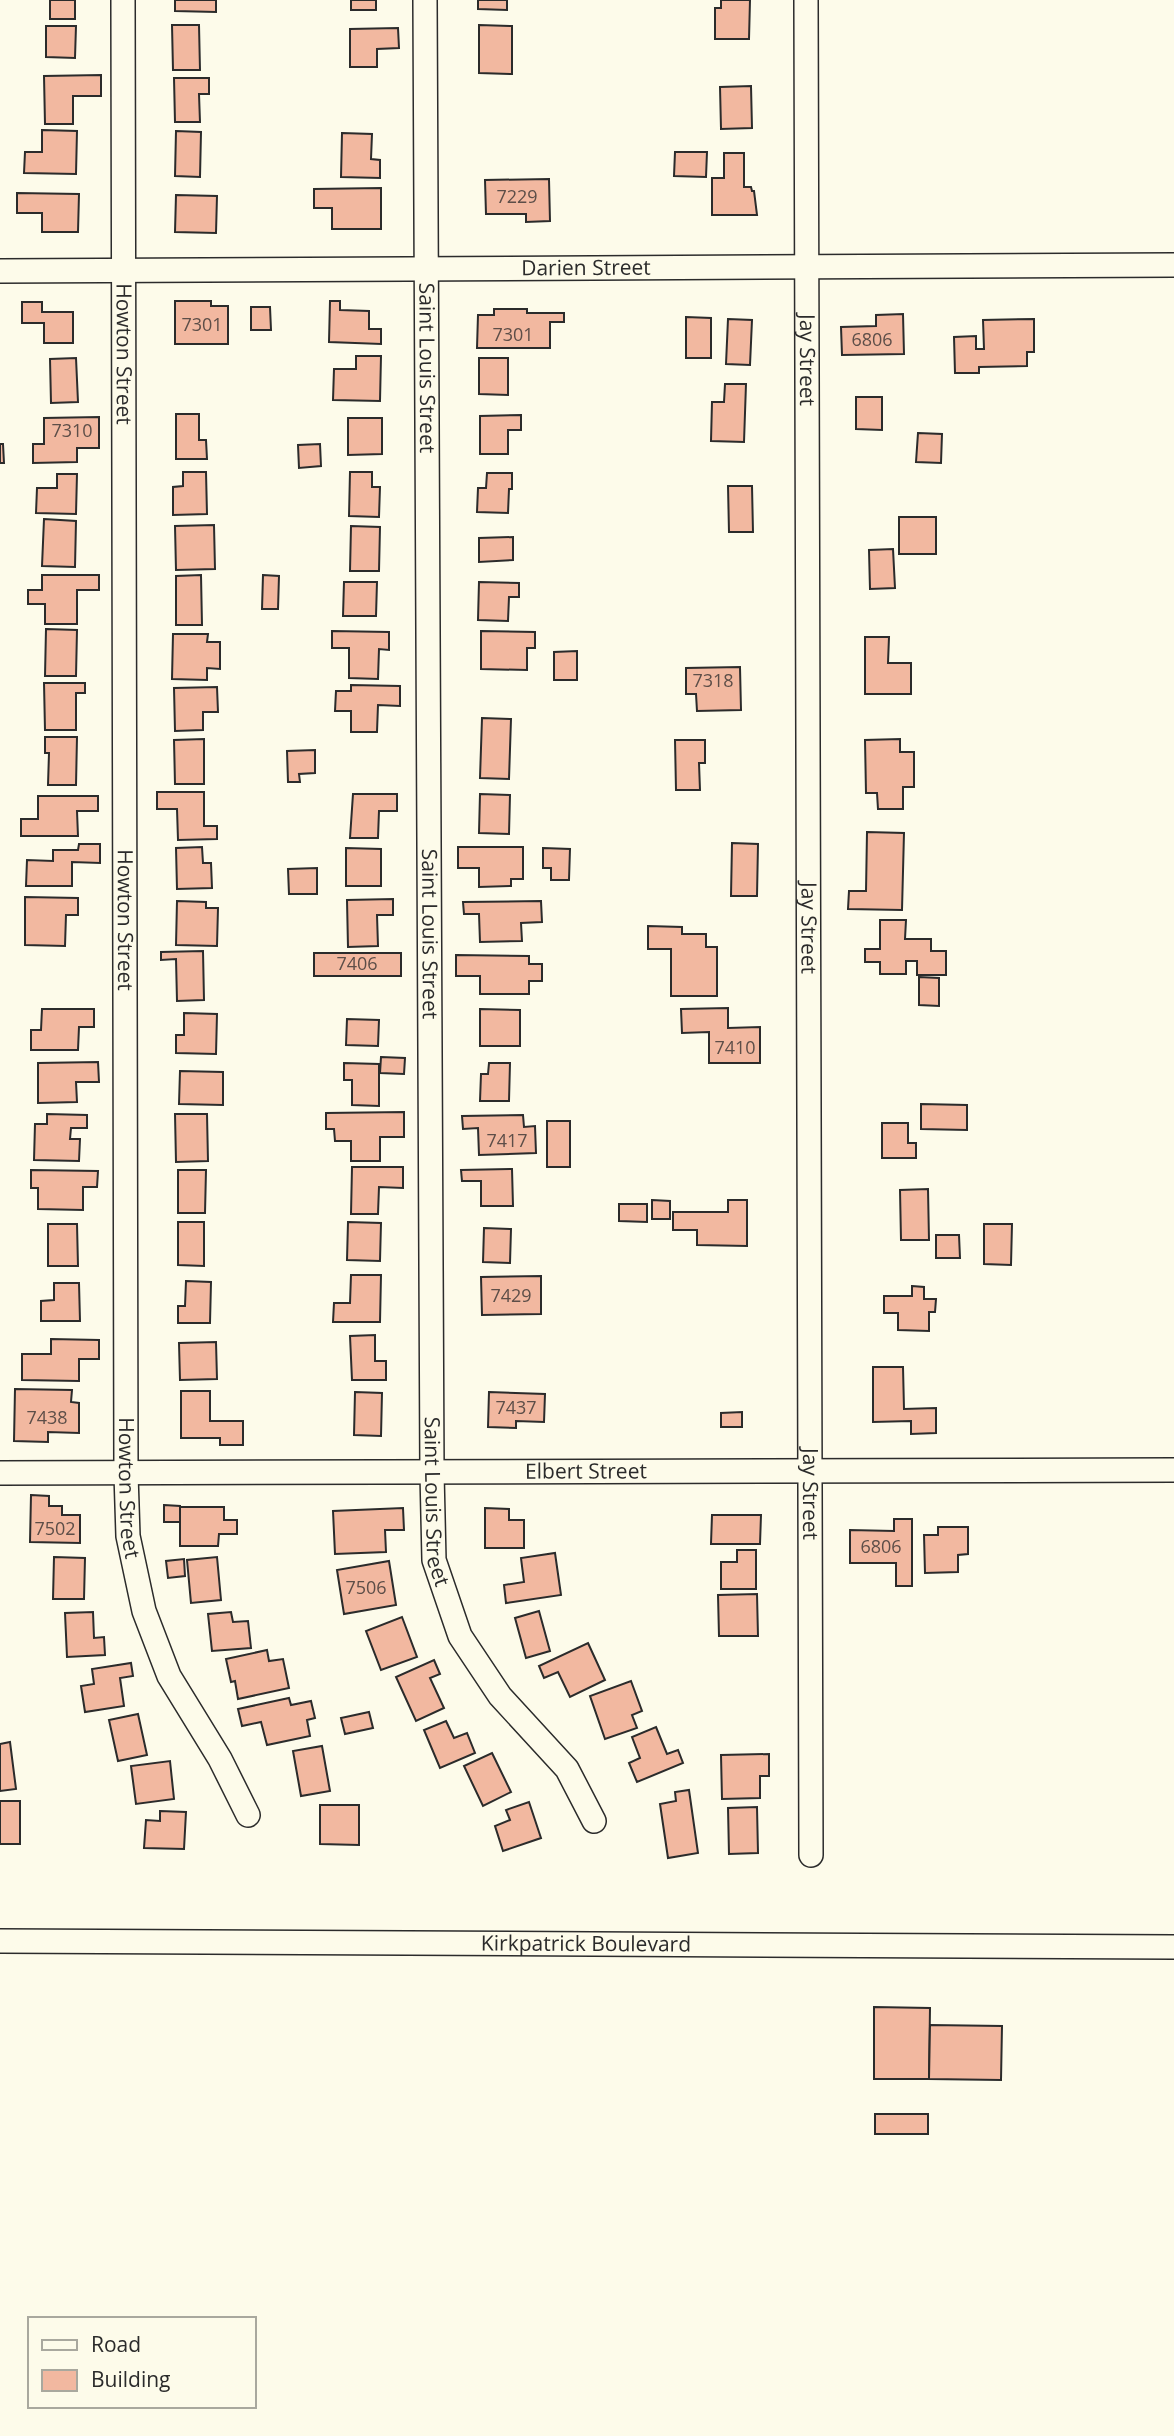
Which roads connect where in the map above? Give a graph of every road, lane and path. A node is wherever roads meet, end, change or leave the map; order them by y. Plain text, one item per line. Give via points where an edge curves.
1 (123, 0) edge
2 (425, 0) edge
3 (806, 0) edge
4 (1174, 265) edge
5 (807, 266) junction
6 (427, 269) junction
7 (0, 271) edge
8 (124, 271) junction
9 (1174, 1470) edge
10 (0, 1473) edge
11 (432, 1473) junction
12 (810, 1473) junction
13 (126, 1474) junction
14 (248, 1815) dead end
15 (594, 1821) dead end
16 (811, 1855) dead end
17 (0, 1941) edge
18 (1174, 1947) edge

1 - 8 street, Howton Street
2 - 6 street, Saint Louis Street
3 - 5 street, Jay Street
4 - 5 street, Darien Street
5 - 6 street, Darien Street
5 - 12 street, Jay Street
6 - 8 street, Darien Street
6 - 11 street, Saint Louis Street
7 - 8 street, Darien Street
8 - 13 street, Howton Street
9 - 12 street, Elbert Street
10 - 13 street, Elbert Street
11 - 12 street, Elbert Street
11 - 13 street, Elbert Street
11 - 15 street, Saint Louis Street via 434,1559 460,1636 500,1696 567,1769
12 - 16 street, Jay Street
13 - 14 street, Howton Street via 128,1536 144,1611 169,1676
17 - 18 street, Kirkpatrick Boulevard

